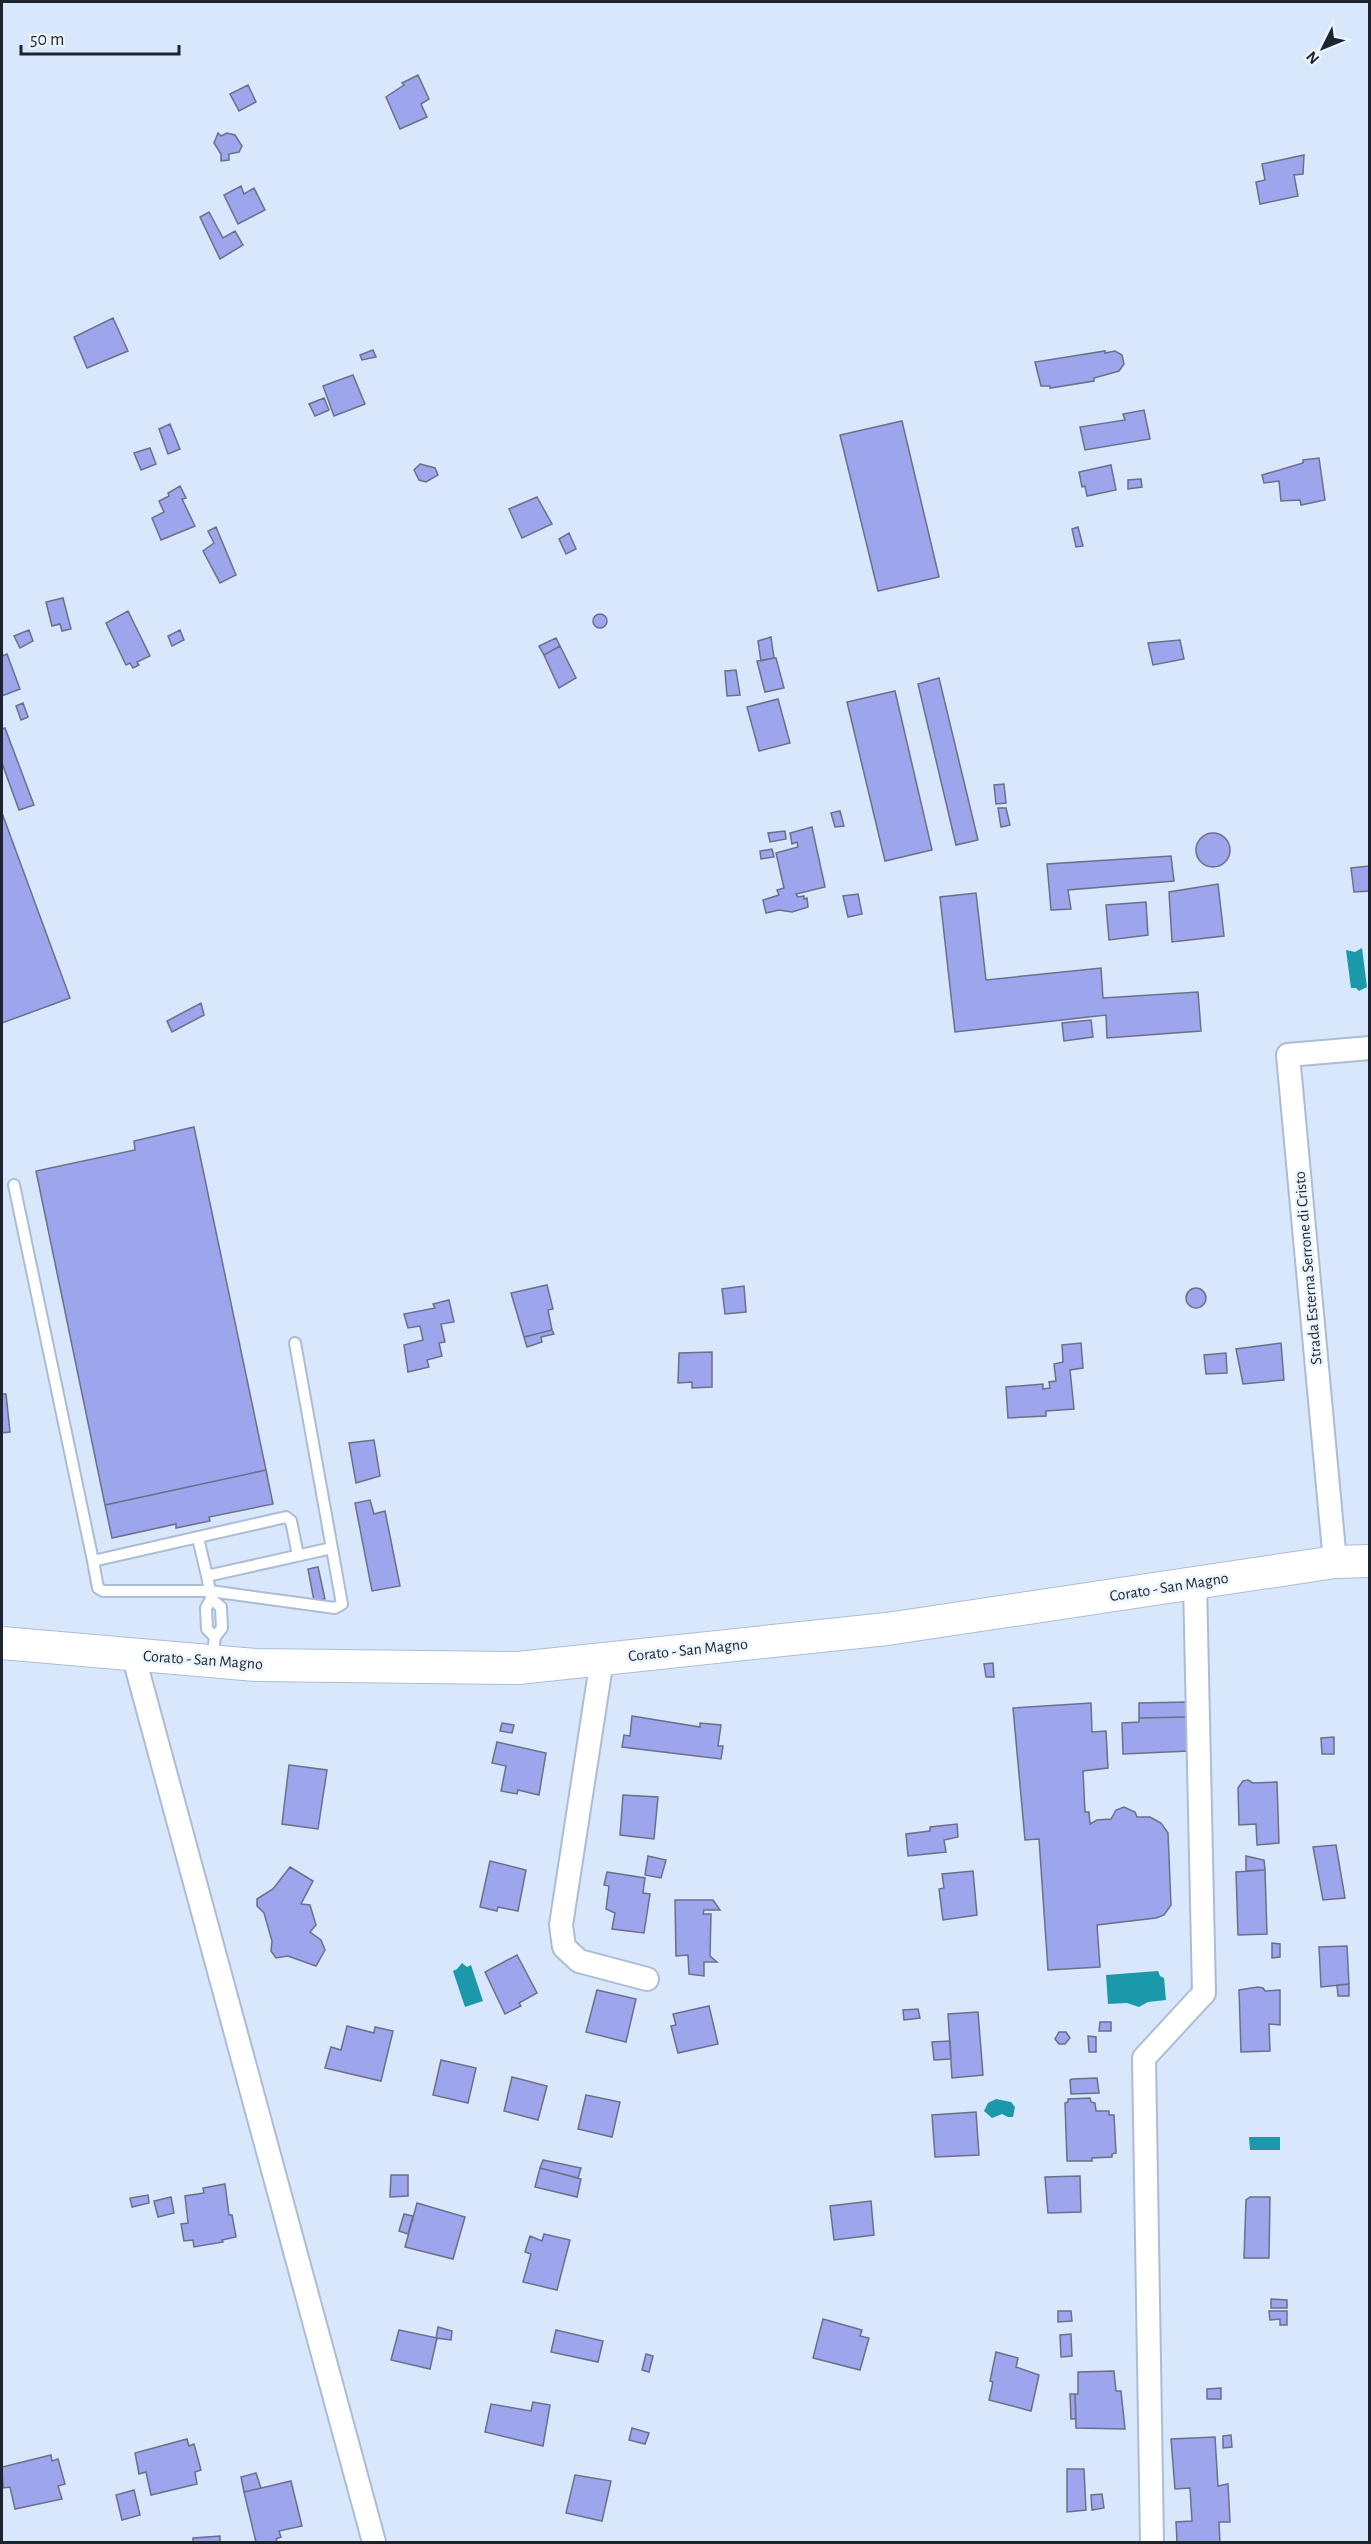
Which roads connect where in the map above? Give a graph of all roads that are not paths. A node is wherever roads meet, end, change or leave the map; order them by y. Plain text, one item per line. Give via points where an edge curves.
1 (1370, 1048) edge
2 (14, 1185) dead end
3 (295, 1343) dead end
4 (198, 1538) junction
5 (332, 1548) junction
6 (298, 1555) junction
7 (93, 1561) junction
8 (1370, 1561) edge
9 (1335, 1562) junction
10 (207, 1576) junction
11 (1195, 1583) junction
12 (210, 1595) junction
13 (2, 1643) edge
14 (213, 1649) junction
15 (133, 1654) junction
16 (602, 1659) junction
17 (647, 1979) dead end
18 (374, 2542) edge
19 (1152, 2542) edge

1 - 9 street, Strada Esterna Serrone di Cristo via 1288,1055
2 - 7 lane
3 - 5 lane
4 - 6 lane via 286,1517 291,1521
4 - 7 lane
4 - 10 lane
5 - 6 lane
5 - 12 lane via 342,1604 335,1608
6 - 10 lane
7 - 12 lane via 98,1588 103,1591
8 - 9 main road, Corato - San Magno
9 - 11 main road, Corato - San Magno
10 - 12 lane
11 - 16 main road, Corato - San Magno via 887,1629
11 - 19 street via 1204,1993 1143,2058
12 - 14 lane via 207,1629
13 - 15 main road, Corato - San Magno
14 - 15 main road, Corato - San Magno
14 - 16 main road, Corato - San Magno via 256,1665 518,1668
15 - 18 street
16 - 17 street via 561,1925 564,1947 579,1960

